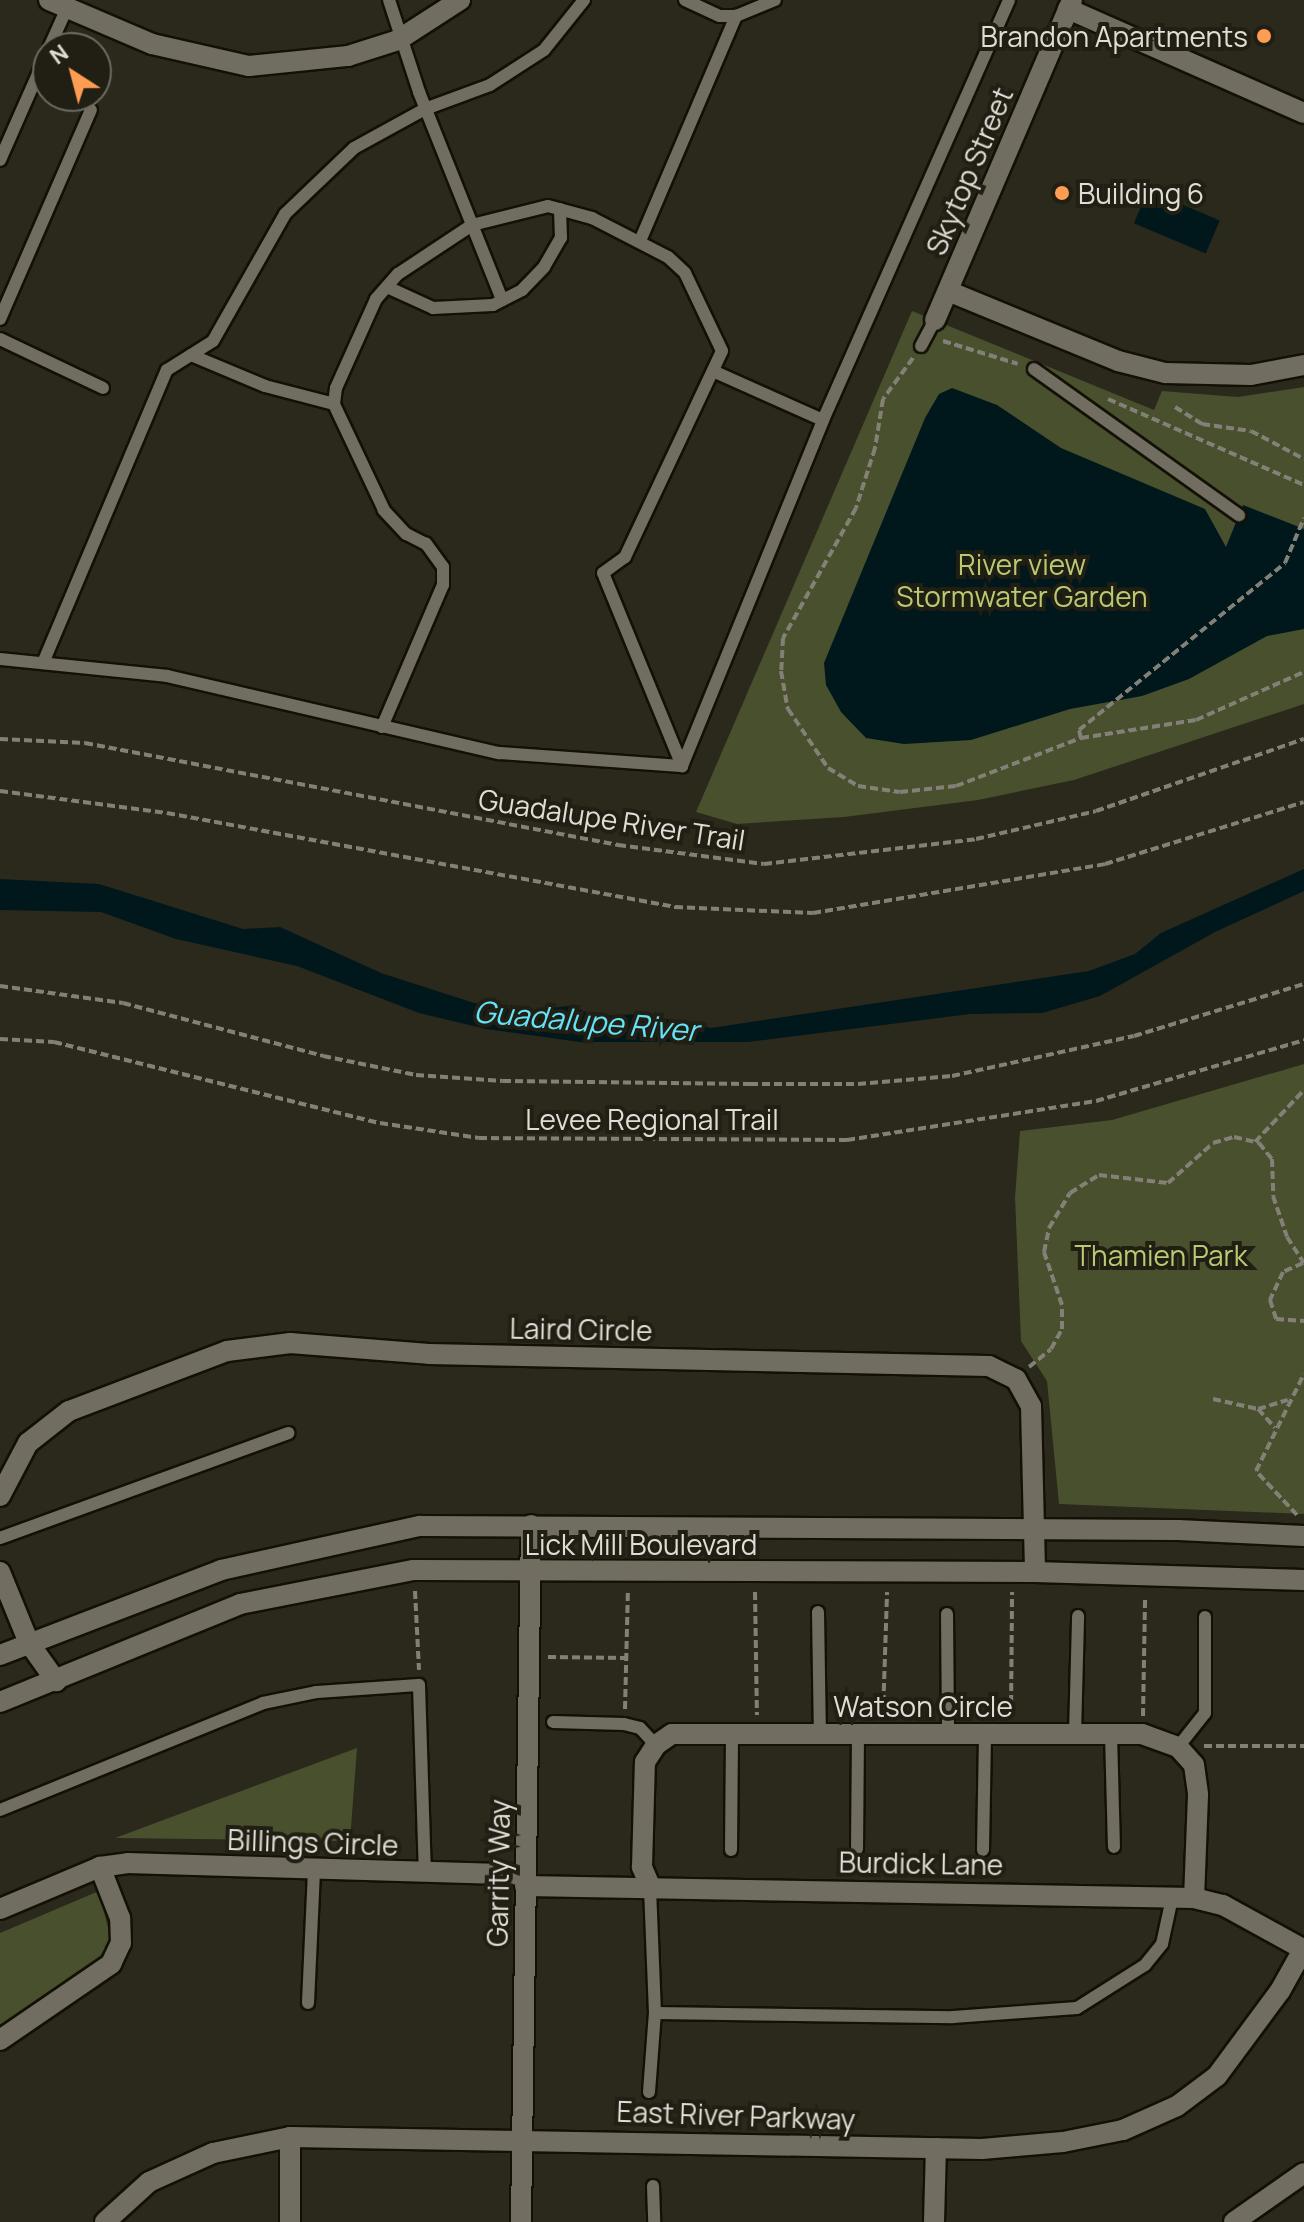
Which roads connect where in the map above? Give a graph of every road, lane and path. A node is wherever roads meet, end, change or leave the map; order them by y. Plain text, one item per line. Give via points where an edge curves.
1 (389, 0) edge
2 (460, 0) edge
3 (584, 0) edge
4 (685, 0) edge
5 (775, 0) edge
6 (1009, 0) edge
7 (58, 4) edge
8 (1070, 4) edge
9 (736, 16) junction
10 (53, 32) edge
11 (403, 37) junction
12 (32, 84) edge
13 (425, 109) junction
14 (90, 112) edge
15 (1304, 113) edge
16 (3, 142) edge
17 (0, 160) edge
18 (560, 209) junction
19 (472, 225) junction
20 (640, 241) junction
21 (387, 287) junction
22 (948, 291) junction
23 (502, 300) junction
24 (0, 319) edge
25 (935, 320) joint
26 (0, 339) edge
27 (921, 346) junction
28 (191, 355) junction
29 (1304, 365) edge
30 (1034, 369) joint
31 (715, 372) junction
32 (103, 388) dead end
33 (1092, 393) dead end
34 (334, 404) junction
35 (1175, 407) dead end
36 (823, 420) junction
37 (1304, 459) edge
38 (1304, 485) edge
39 (1239, 515) dead end
40 (1304, 518) edge
41 (0, 659) edge
42 (43, 663) junction
43 (1304, 672) edge
44 (382, 727) junction
45 (1081, 738) junction
46 (0, 739) edge
47 (1304, 739) edge
48 (682, 766) junction
49 (0, 791) edge
50 (1304, 802) edge
51 (1304, 984) edge
52 (0, 986) edge
53 (0, 1039) edge
54 (1304, 1040) edge
55 (1304, 1090) edge
56 (1255, 1142) junction
57 (1304, 1263) edge
58 (1304, 1321) edge
59 (1304, 1374) edge
60 (1016, 1379) junction
61 (1213, 1399) dead end
62 (1290, 1399) junction
63 (1258, 1409) junction
64 (1276, 1429) junction
65 (288, 1433) dead end
66 (0, 1496) edge
67 (531, 1525) junction
68 (1302, 1526) edge
69 (1033, 1530) junction
70 (0, 1538) edge
71 (414, 1570) junction
72 (887, 1571) junction
73 (0, 1572) edge
74 (530, 1572) junction
75 (628, 1572) junction
76 (754, 1572) junction
77 (1012, 1572) junction
78 (1035, 1572) junction
79 (1146, 1574) junction
80 (1304, 1580) edge
81 (818, 1612) dead end
82 (947, 1614) dead end
83 (1078, 1616) dead end
84 (1205, 1617) dead end
85 (29, 1643) junction
86 (0, 1655) edge
87 (530, 1657) junction
88 (626, 1658) junction
89 (56, 1681) junction
90 (419, 1685) junction
91 (0, 1702) edge
92 (553, 1722) dead end
93 (624, 1724) junction
94 (732, 1733) junction
95 (758, 1733) junction
96 (858, 1733) junction
97 (820, 1734) junction
98 (883, 1734) junction
99 (948, 1734) junction
100 (985, 1734) junction
101 (1011, 1734) junction
102 (1075, 1734) junction
103 (1111, 1734) junction
104 (1142, 1734) junction
105 (656, 1745) junction
106 (1304, 1746) edge
107 (1178, 1747) junction
108 (0, 1810) edge
109 (1114, 1847) dead end
110 (857, 1849) dead end
111 (731, 1850) dead end
112 (983, 1850) dead end
113 (100, 1867) junction
114 (314, 1871) junction
115 (425, 1874) junction
116 (526, 1880) junction
117 (650, 1886) junction
118 (1172, 1898) junction
119 (1194, 1898) junction
120 (0, 1909) edge
121 (1304, 1949) edge
122 (308, 2003) dead end
123 (655, 2013) junction
124 (0, 2040) edge
125 (649, 2092) dead end
126 (290, 2137) junction
127 (521, 2138) junction
128 (936, 2148) junction
129 (1304, 2173) edge
130 (653, 2186) dead end
131 (105, 2222) edge
132 (290, 2222) edge
133 (521, 2222) edge
134 (654, 2222) edge
135 (934, 2222) edge
136 (1234, 2222) edge

1 - 11 lane
2 - 11 street
3 - 13 lane via 544,50 490,85
4 - 9 lane via 720,16
5 - 9 lane
6 - 36 lane
7 - 10 lane
7 - 11 street via 152,44 249,66 348,56
8 - 15 street
8 - 22 street, Skytop Street
9 - 20 lane
11 - 13 lane
12 - 16 lane
13 - 19 lane
13 - 28 lane via 354,148 317,178 285,214 213,341
14 - 24 lane
16 - 17 lane
18 - 19 lane via 548,206
18 - 20 lane
18 - 23 lane via 561,238 544,267 522,290
19 - 21 lane via 423,255
19 - 23 lane
20 - 31 lane via 685,273 722,351
21 - 23 lane via 433,308 468,310
21 - 34 lane via 358,335
22 - 25 street, Skytop Street
22 - 29 street via 1118,361 1165,373 1251,375
25 - 27 lane
26 - 32 lane
27 - 30 path via 947,340
27 - 45 path via 883,399 875,448 856,508 783,638 788,709 828,768 858,786 900,792 956,786
28 - 34 lane via 265,386
28 - 42 lane via 167,370
30 - 39 lane
31 - 36 lane
31 - 48 lane via 625,557 603,573
33 - 38 path
34 - 44 lane via 384,510 406,534 426,544 443,567 443,585
35 - 37 path via 1202,424 1251,431
36 - 48 lane
40 - 45 path via 1285,563 1079,730
41 - 42 lane
42 - 44 lane via 167,676
43 - 45 path via 1196,720
44 - 48 lane via 499,753
46 - 47 path, Guadalupe River Trail via 85,743 618,845 764,864 991,836 1096,811
49 - 50 path via 167,813 675,907 813,913 1105,864
51 - 52 path via 1134,1036 952,1076 812,1084 503,1081 416,1075 123,1003
53 - 54 path, Levee Regional Trail via 54,1042 365,1120 479,1138 831,1140 1096,1101
55 - 56 path
56 - 57 path via 1272,1159 1273,1196
56 - 60 path via 1234,1137 1213,1143 1168,1183 1099,1175 1070,1193 1049,1228 1044,1252 1062,1305 1062,1329 1051,1349
57 - 58 path via 1283,1272 1270,1300 1276,1319
59 - 62 path
60 - 66 street, Laird Circle via 989,1366 475,1355 290,1343 227,1351 69,1411 28,1443
60 - 69 street via 1031,1406
61 - 63 path
62 - 63 path
62 - 64 path
63 - 64 path
64 - 68 path via 1256,1471
65 - 70 lane
67 - 69 street, Lick Mill Boulevard
67 - 74 street, Garrity Way
67 - 85 street, Lick Mill Boulevard via 420,1526 221,1570
68 - 69 street, Lick Mill Boulevard
69 - 78 street
71 - 74 street, Lick Mill Boulevard
71 - 89 street, Lick Mill Boulevard via 240,1604
71 - 90 path
72 - 76 street, Lick Mill Boulevard
72 - 77 street, Lick Mill Boulevard
72 - 98 path
73 - 85 street
74 - 75 street, Lick Mill Boulevard
74 - 87 street, Garrity Way
75 - 76 street, Lick Mill Boulevard
75 - 88 path
76 - 95 path
77 - 78 street, Lick Mill Boulevard
77 - 101 path
78 - 79 street, Lick Mill Boulevard
79 - 80 street, Lick Mill Boulevard
79 - 104 path
81 - 97 lane
82 - 99 lane
83 - 102 lane
84 - 107 lane via 1205,1713
85 - 86 street, Lick Mill Boulevard
85 - 89 street
87 - 88 path
87 - 116 street, Garrity Way
88 - 93 path
89 - 91 street, Lick Mill Boulevard
90 - 108 lane via 316,1692 263,1703
90 - 115 lane
92 - 93 lane
93 - 105 lane via 640,1728
94 - 95 street, Watson Circle
94 - 105 street, Watson Circle via 672,1734
94 - 111 lane
95 - 97 street, Watson Circle
96 - 97 street, Watson Circle
96 - 98 street, Watson Circle
96 - 110 lane
98 - 99 street, Watson Circle
99 - 100 street, Watson Circle
100 - 101 street, Watson Circle
100 - 112 lane
101 - 102 street, Watson Circle
102 - 103 street, Watson Circle
103 - 104 street, Watson Circle
103 - 109 lane
104 - 107 street, Watson Circle
105 - 117 street via 645,1762 642,1867
106 - 107 path
107 - 119 street via 1194,1765 1198,1795
113 - 114 street, Billings Circle via 128,1863
113 - 120 street, Billings Circle
113 - 124 street via 120,1918 121,1943 111,1964
114 - 115 street, Billings Circle
114 - 122 lane
115 - 116 street, Billings Circle
116 - 117 street, Burdick Lane
116 - 127 street, Garrity Way
117 - 118 street, Burdick Lane
117 - 123 lane
118 - 119 street, Burdick Lane
118 - 123 lane via 1162,1944 1145,1965 1077,2008 953,2017
119 - 121 street, Burdick Lane via 1223,1905
121 - 128 street, East River Parkway via 1217,2076 1177,2106 1123,2130 1063,2142
123 - 125 lane
126 - 127 street, East River Parkway
126 - 131 street, East River Parkway via 213,2153 162,2176
126 - 132 street
127 - 128 street, East River Parkway
127 - 133 street, Garrity Way
128 - 135 street
129 - 136 street
130 - 134 lane

